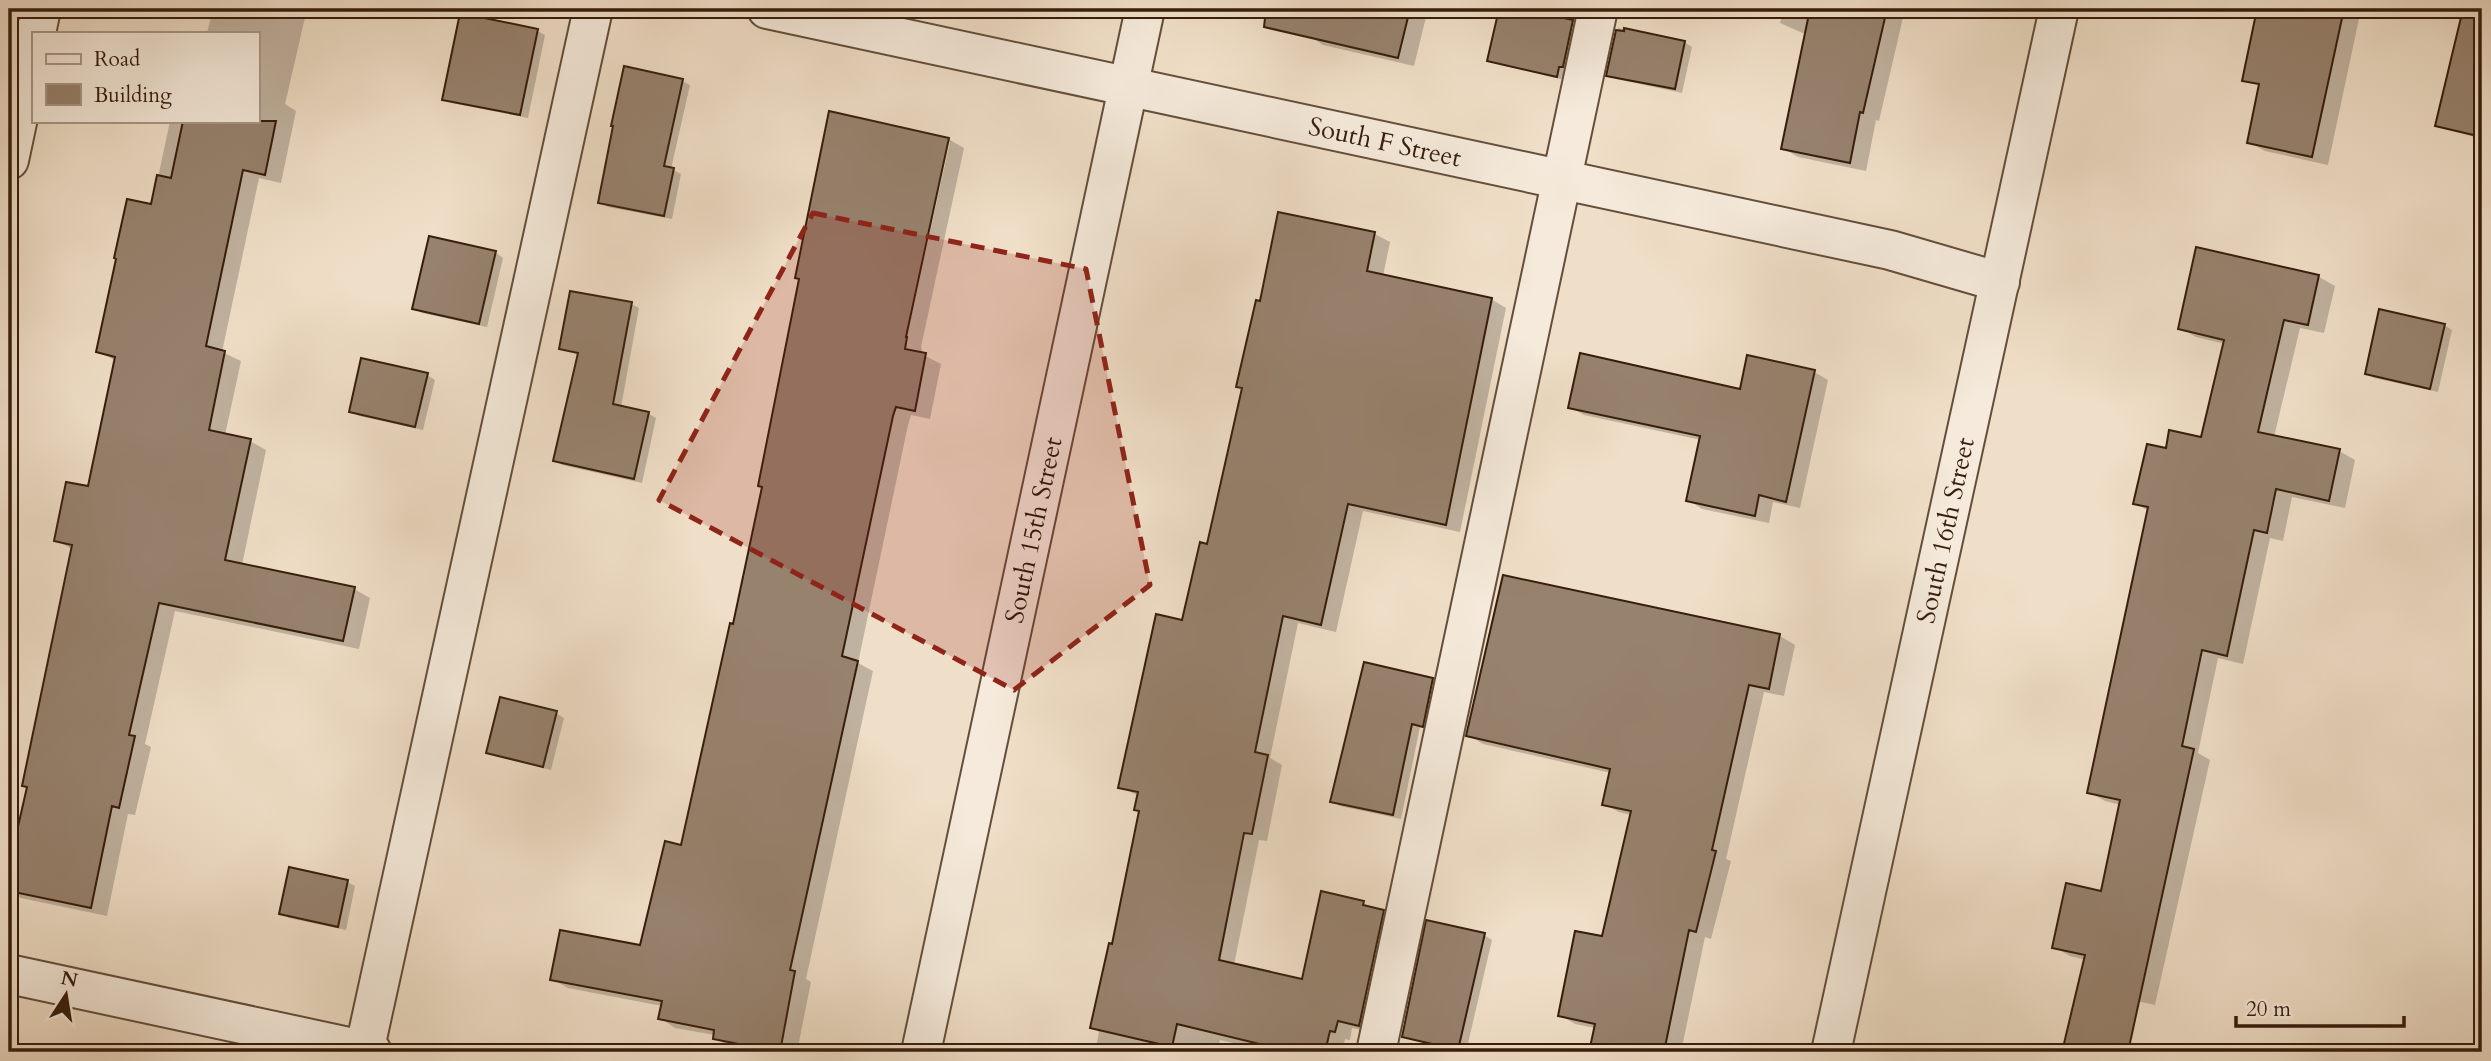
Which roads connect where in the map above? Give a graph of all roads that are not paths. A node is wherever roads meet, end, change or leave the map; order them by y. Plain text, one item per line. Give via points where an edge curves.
1 (41, 9) edge
2 (593, 9) edge
3 (767, 9) edge
4 (1145, 9) edge
5 (1598, 9) edge
6 (2059, 9) edge
7 (36, 32) edge
8 (32, 52) edge
9 (1128, 88) junction
10 (9, 160) edge
11 (1561, 180) junction
12 (2000, 282) junction
13 (9, 974) edge
14 (367, 1052) edge
15 (920, 1052) edge
16 (1376, 1052) edge
17 (1831, 1052) edge

1 - 7 street
2 - 14 street
3 - 9 street, South F Street
4 - 9 street, South 15th Street
5 - 11 street
6 - 12 street, South 16th Street
8 - 10 street
9 - 11 street, South F Street
9 - 15 street, South 15th Street
11 - 12 street, South F Street via 1889,250
11 - 16 street
12 - 17 street, South 16th Street
13 - 14 street

